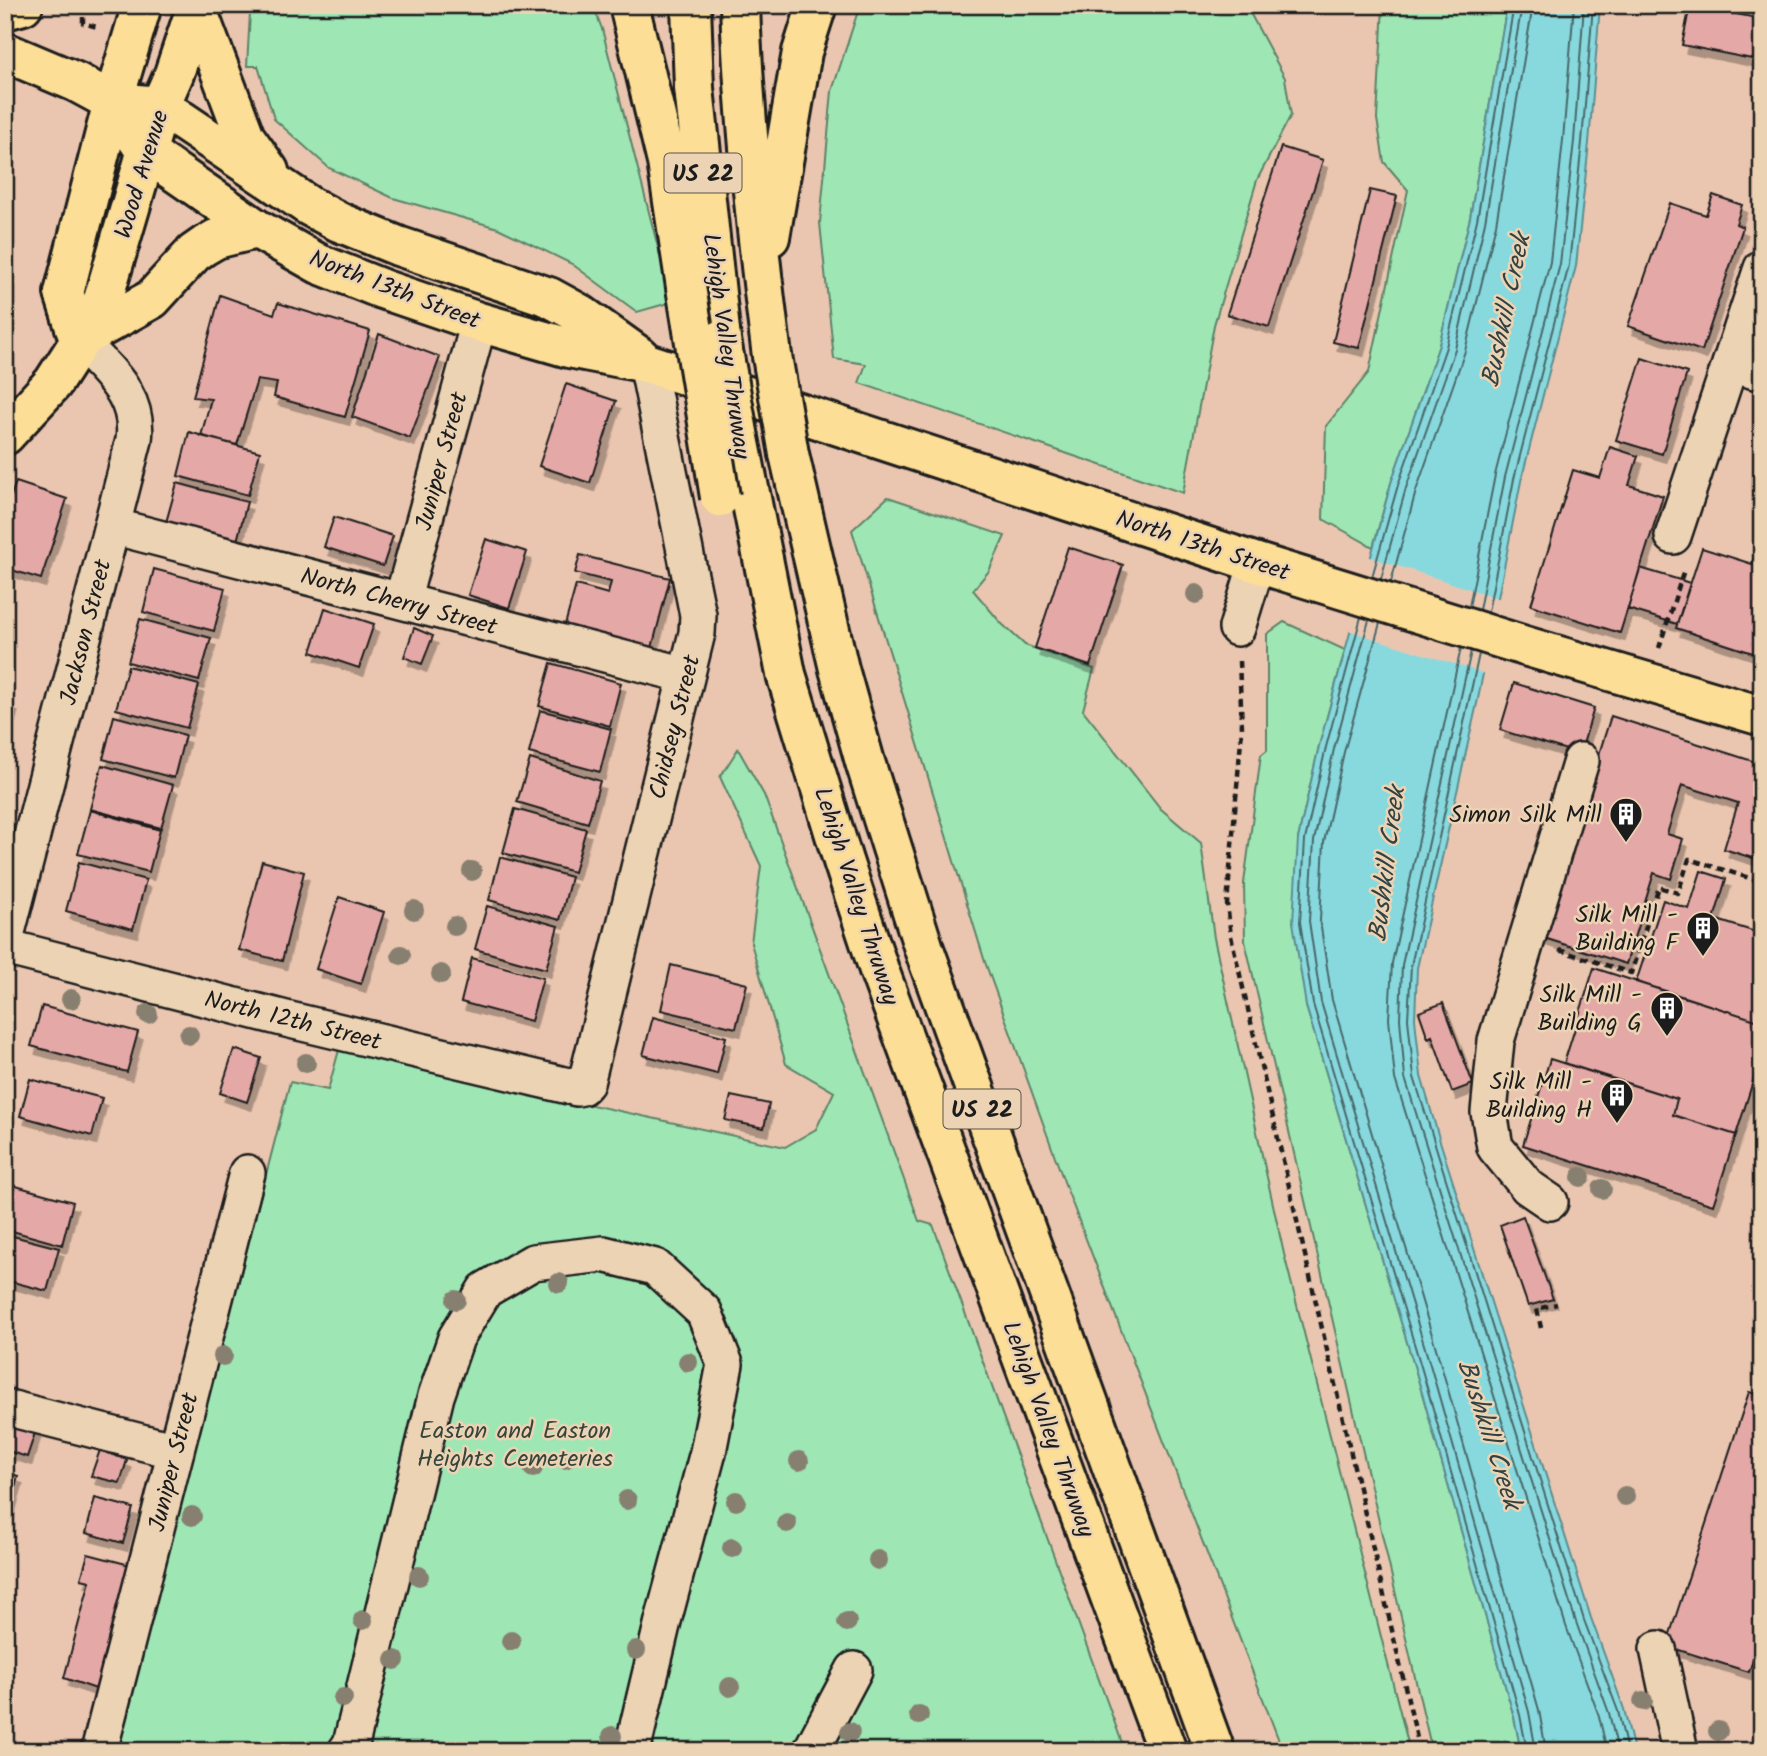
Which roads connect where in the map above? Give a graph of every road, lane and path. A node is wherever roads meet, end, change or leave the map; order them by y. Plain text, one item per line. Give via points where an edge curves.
1 (23, 5) edge
2 (83, 5) edge
3 (142, 5) edge
4 (629, 5) edge
5 (691, 5) edge
6 (740, 5) edge
7 (817, 5) edge
8 (197, 6) edge
9 (5, 10) edge
10 (102, 29) dead end
11 (5, 52) edge
12 (113, 102) junction
13 (160, 106) junction
14 (146, 152) junction
15 (282, 190) junction
16 (257, 229) junction
17 (1762, 268) edge
18 (762, 280) junction
19 (479, 322) junction
20 (79, 340) junction
21 (647, 363) junction
22 (1746, 368) edge
23 (5, 435) edge
24 (112, 526) junction
25 (1673, 536) dead end
26 (758, 541) junction
27 (1257, 563) junction
28 (1685, 570) dead end
29 (402, 601) junction
30 (1237, 628) joint
31 (1661, 642) dead end
32 (686, 675) junction
33 (1762, 716) edge
34 (1581, 761) dead end
35 (1762, 882) edge
36 (5, 940) edge
37 (5, 947) edge
38 (1524, 948) junction
39 (582, 1087) joint
40 (247, 1173) dead end
41 (1550, 1202) dead end
42 (1557, 1304) dead end
43 (1541, 1328) dead end
44 (5, 1407) edge
45 (176, 1451) junction
46 (1658, 1649) dead end
47 (854, 1670) dead end
48 (813, 1750) edge
49 (99, 1751) edge
50 (346, 1751) edge
51 (632, 1751) edge
52 (1167, 1751) edge
53 (1215, 1751) edge
54 (1420, 1751) edge
55 (1680, 1751) edge

1 - 9 main road
2 - 10 path via 83,23
3 - 12 main road, Wood Avenue
4 - 26 main road, bridge via 667,162 720,497
5 - 26 main road, Lehigh Valley Thruway / US 22, bridge via 694,88 721,340
6 - 18 main road, Lehigh Valley Thruway / US 22
7 - 18 main road via 802,51
8 - 13 main road, Wood Avenue
8 - 15 main road via 245,136
11 - 12 main road, North 13th Street
12 - 13 main road, North 13th Street
12 - 14 main road, North 13th Street
12 - 20 main road, Wood Avenue via 64,293
13 - 14 main road, Wood Avenue
13 - 15 main road, North 13th Street
14 - 16 main road, North 13th Street
14 - 20 main road, Wood Avenue via 100,310
15 - 21 main road, North 13th Street via 366,233 549,297
16 - 19 main road, North 13th Street via 339,272
16 - 20 main road via 204,246 152,299
17 - 22 street
18 - 53 main road, Lehigh Valley Thruway / US 22, bridge via 789,454 839,669 876,799 924,949
19 - 21 main road, North 13th Street via 569,348
19 - 29 street, Juniper Street
20 - 23 main road, Wood Avenue via 54,383
20 - 24 street, Jackson Street via 127,394 136,424
21 - 27 main road, North 13th Street
21 - 32 street, Chidsey Street via 698,615
22 - 25 street
24 - 29 street, North Cherry Street
24 - 36 street, Jackson Street
26 - 52 main road, Lehigh Valley Thruway / US 22 via 786,674 879,970
27 - 30 street
27 - 33 main road, North 13th Street
28 - 31 path
29 - 32 street, North Cherry Street
30 - 54 path via 1242,728 1227,904 1231,936
32 - 39 street, Chidsey Street
34 - 38 street
35 - 38 path via 1689,859 1678,893 1659,887 1632,973 1555,948 1552,957
37 - 39 street, North 12th Street via 290,1020
38 - 41 street via 1496,1041 1489,1112 1495,1147 1528,1187
40 - 45 street, Juniper Street
42 - 43 path via 1537,1309
44 - 45 street
45 - 49 street, Juniper Street
46 - 55 street
47 - 48 street
50 - 51 street via 436,1396 456,1338 485,1290 533,1262 603,1254 655,1267 704,1312 724,1364 708,1452

